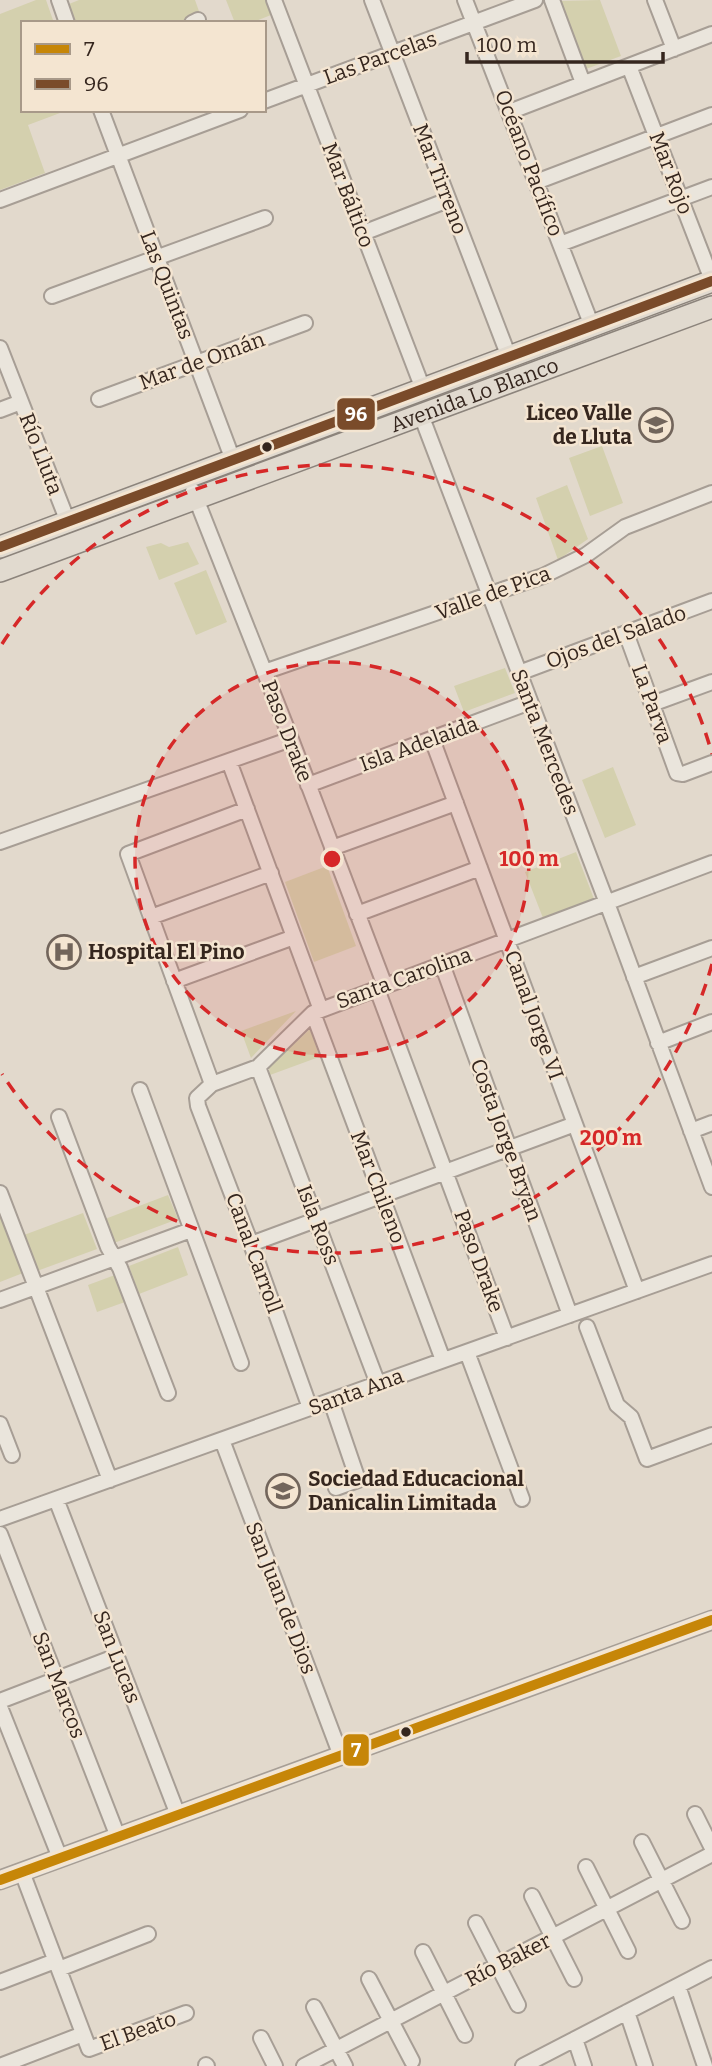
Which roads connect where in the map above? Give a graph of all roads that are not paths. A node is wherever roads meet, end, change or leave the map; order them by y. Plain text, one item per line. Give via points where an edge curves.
1 (59, 0) edge
2 (274, 0) edge
3 (372, 0) edge
4 (465, 0) edge
5 (535, 0) edge
6 (552, 0) edge
7 (655, 0) edge
8 (66, 21) edge
9 (474, 23) junction
10 (712, 34) edge
11 (674, 48) junction
12 (392, 54) junction
13 (629, 66) junction
14 (583, 83) junction
15 (306, 86) junction
16 (266, 100) edge
17 (101, 112) edge
18 (235, 112) edge
19 (509, 112) junction
20 (712, 115) edge
21 (657, 136) junction
22 (118, 156) junction
23 (536, 182) junction
24 (712, 187) edge
25 (681, 199) junction
26 (0, 200) edge
27 (448, 200) junction
28 (265, 218) dead end
29 (363, 233) junction
30 (560, 244) junction
31 (157, 258) junction
32 (712, 281) edge
33 (52, 296) dead end
34 (712, 307) edge
35 (626, 313) junction
36 (305, 323) dead end
37 (592, 326) junction
38 (634, 336) junction
39 (0, 348) edge
40 (509, 357) junction
41 (196, 363) junction
42 (423, 389) junction
43 (99, 399) dead end
44 (21, 402) junction
45 (0, 410) edge
46 (421, 415) junction
47 (233, 460) junction
48 (188, 477) junction
49 (712, 493) edge
50 (195, 499) junction
51 (68, 522) junction
52 (0, 547) edge
53 (0, 571) edge
54 (489, 595) junction
55 (712, 601) edge
56 (626, 633) junction
57 (264, 672) junction
58 (519, 673) junction
59 (712, 682) edge
60 (530, 702) junction
61 (652, 704) junction
62 (291, 739) junction
63 (432, 739) junction
64 (229, 761) junction
65 (712, 763) edge
66 (308, 785) junction
67 (456, 803) junction
68 (247, 809) junction
69 (0, 842) edge
70 (332, 848) junction
71 (712, 863) edge
72 (480, 868) junction
73 (271, 873) junction
74 (607, 903) junction
75 (357, 914) junction
76 (151, 917) junction
77 (294, 937) junction
78 (506, 940) junction
79 (712, 948) edge
80 (442, 964) junction
81 (634, 977) junction
82 (174, 981) junction
83 (381, 987) junction
84 (316, 1012) junction
85 (712, 1022) edge
86 (659, 1043) junction
87 (258, 1067) junction
88 (212, 1084) junction
89 (140, 1090) dead end
90 (197, 1098) joint
91 (59, 1117) dead end
92 (712, 1123) edge
93 (575, 1124) junction
94 (691, 1131) junction
95 (509, 1149) junction
96 (446, 1172) junction
97 (712, 1187) edge
98 (0, 1193) edge
99 (381, 1196) junction
100 (316, 1220) junction
101 (191, 1230) junction
102 (251, 1244) junction
103 (114, 1258) junction
104 (712, 1264) edge
105 (36, 1287) junction
106 (637, 1291) junction
107 (0, 1300) edge
108 (570, 1315) junction
109 (587, 1327) dead end
110 (507, 1338) junction
111 (467, 1352) junction
112 (443, 1360) junction
113 (241, 1363) dead end
114 (378, 1384) junction
115 (168, 1393) dead end
116 (331, 1401) junction
117 (310, 1408) junction
118 (0, 1424) edge
119 (712, 1435) edge
120 (222, 1440) junction
121 (12, 1455) dead end
122 (110, 1480) junction
123 (337, 1488) dead end
124 (56, 1499) junction
125 (522, 1499) dead end
126 (0, 1520) edge
127 (0, 1534) edge
128 (712, 1620) edge
129 (117, 1656) junction
130 (57, 1679) junction
131 (0, 1701) edge
132 (0, 1707) edge
133 (341, 1756) junction
134 (695, 1814) dead end
135 (178, 1815) junction
136 (118, 1837) junction
137 (642, 1842) dead end
138 (712, 1848) edge
139 (712, 1854) edge
140 (60, 1858) junction
141 (586, 1867) dead end
142 (22, 1872) junction
143 (0, 1880) edge
144 (662, 1880) junction
145 (533, 1896) dead end
146 (607, 1909) junction
147 (682, 1921) dead end
148 (476, 1923) dead end
149 (148, 1934) dead end
150 (553, 1937) junction
151 (628, 1951) dead end
152 (423, 1952) dead end
153 (57, 1965) junction
154 (498, 1965) junction
155 (712, 1968) edge
156 (369, 1979) dead end
157 (574, 1979) dead end
158 (0, 1982) edge
159 (678, 1986) junction
160 (444, 1993) junction
161 (518, 2005) dead end
162 (314, 2007) dead end
163 (627, 2012) junction
164 (187, 2013) dead end
165 (391, 2021) junction
166 (83, 2034) junction
167 (465, 2035) dead end
168 (261, 2038) dead end
169 (575, 2039) junction
170 (336, 2049) junction
171 (412, 2061) dead end
172 (0, 2066) edge
173 (275, 2066) edge
174 (304, 2066) edge
175 (345, 2066) edge
176 (523, 2066) edge
177 (584, 2066) edge
178 (645, 2066) edge
179 (705, 2066) edge

1 - 8 street
2 - 15 street, Mar Báltico
3 - 12 street, Mar Tirreno
4 - 9 street, Océano Pacífico
5 - 9 street, Las Parcelas
6 - 14 street
7 - 11 street
9 - 12 street, Las Parcelas
9 - 19 street, Océano Pacífico
10 - 11 street
11 - 13 street
12 - 15 street, Las Parcelas
12 - 27 street, Mar Tirreno
13 - 14 street
13 - 21 street, Mar Rojo
14 - 19 street
15 - 16 street, Las Parcelas
15 - 29 street, Mar Báltico
17 - 22 street, Las Quintas
18 - 22 street
19 - 23 street, Océano Pacífico
20 - 21 street
21 - 23 street
21 - 25 street, Mar Rojo
22 - 26 street
22 - 31 street, Las Quintas
23 - 30 street, Océano Pacífico
24 - 25 street
25 - 30 street
25 - 32 street, Mar Rojo
27 - 29 street
27 - 40 street, Mar Tirreno
28 - 31 street
29 - 42 street, Mar Báltico
30 - 37 street, Océano Pacífico
31 - 33 street
31 - 41 street, Las Quintas
32 - 35 main road, Avenida Lo Blanco
34 - 38 main road, Avenida Lo Blanco
35 - 37 main road, Avenida Lo Blanco
35 - 38 main road
36 - 41 street, Mar de Omán
37 - 40 main road, Avenida Lo Blanco
38 - 46 main road, Avenida Lo Blanco
39 - 44 street, Río Lluta
40 - 42 main road, Avenida Lo Blanco
41 - 43 street, Mar de Omán
41 - 47 street, Las Quintas
42 - 47 main road, Avenida Lo Blanco
44 - 45 street
44 - 51 street, Río Lluta
46 - 50 main road, Avenida Lo Blanco
46 - 54 street, Santa Mercedes
47 - 48 main road, Avenida Lo Blanco
48 - 50 street, Paso Drake
48 - 51 main road, Avenida Lo Blanco
49 - 54 street, Valle de Pica via 625,527 555,571
50 - 53 main road, Avenida Lo Blanco
50 - 57 street, Paso Drake
51 - 52 main road, Avenida Lo Blanco
54 - 57 street, Valle de Pica
54 - 58 street, Santa Mercedes
55 - 56 street, Ojos del Salado
56 - 58 street, Ojos del Salado
56 - 61 street, La Parva
57 - 62 street, Paso Drake
58 - 60 street, Santa Mercedes
59 - 61 street
60 - 63 street, Isla Adelaida
60 - 74 street, Santa Mercedes
61 - 65 street, La Parva via 679,774
62 - 64 street
62 - 66 street, Paso Drake
63 - 66 street, Isla Adelaida
63 - 67 street, Canal Jorge VI
64 - 68 street, Mar Chileno
64 - 69 street
66 - 70 street, Paso Drake
67 - 70 street
67 - 72 street, Canal Jorge VI
68 - 73 street, Mar Chileno
68 - 76 street via 128,854
70 - 75 street, Paso Drake
71 - 74 street, Santa Carolina
72 - 75 street
72 - 78 street, Canal Jorge VI
73 - 76 street
73 - 77 street, Mar Chileno
74 - 78 street, Santa Carolina
74 - 81 street, Santa Mercedes
75 - 83 street, Paso Drake
76 - 82 street
77 - 82 street
77 - 84 street, Mar Chileno
78 - 80 street, Santa Carolina
78 - 93 street, Canal Jorge VI
79 - 81 street
80 - 83 street, Santa Carolina
80 - 95 street, Costa Jorge Bryan
81 - 86 street, Santa Mercedes
82 - 88 street
83 - 84 street, Santa Carolina
83 - 96 street, Paso Drake
84 - 87 street, Santa Carolina
84 - 99 street, Mar Chileno
85 - 86 street
86 - 94 street, Santa Mercedes
87 - 88 street, Santa Carolina
87 - 100 street, Isla Ross
88 - 90 street, Santa Carolina
89 - 101 street
90 - 102 street, Canal Carroll
91 - 103 street
92 - 94 street
93 - 95 street
93 - 106 street, Canal Jorge VI
94 - 97 street, Santa Mercedes
95 - 96 street
95 - 108 street, Costa Jorge Bryan
96 - 99 street
96 - 110 street, Paso Drake
98 - 105 street
99 - 100 street
99 - 112 street, Mar Chileno
100 - 102 street
100 - 114 street, Isla Ross
101 - 103 street
101 - 113 street
102 - 117 street, Canal Carroll
103 - 105 street
103 - 115 street
104 - 106 street, Santa Ana
105 - 107 street
105 - 122 street
106 - 108 street, Santa Ana
108 - 110 street, Santa Ana
109 - 119 street via 617,1405 631,1417 647,1459
110 - 111 street, Santa Ana
111 - 112 street, Santa Ana
111 - 125 street
112 - 114 street, Santa Ana
114 - 116 street, Santa Ana
116 - 117 street, Santa Ana
116 - 123 street via 358,1480
117 - 120 street, Santa Ana
118 - 121 street
120 - 122 street, Santa Ana
120 - 133 street, San Juan de Dios
122 - 124 street, Santa Ana
124 - 126 street, Santa Ana
124 - 129 street, San Lucas
127 - 130 street, San Marcos
128 - 133 street
129 - 130 street
129 - 135 street, San Lucas
130 - 131 street
130 - 136 street, San Marcos
132 - 140 street
133 - 135 street
134 - 138 street
135 - 136 street
136 - 140 street
137 - 144 street
139 - 144 street, Río Baker
140 - 142 street
141 - 146 street
142 - 143 street
142 - 153 street
144 - 146 street, Río Baker
144 - 147 street
145 - 150 street
146 - 150 street, Río Baker
146 - 151 street
148 - 154 street
149 - 153 street
150 - 154 street, Río Baker
150 - 157 street
152 - 160 street
153 - 158 street
153 - 166 street
154 - 160 street, Río Baker
154 - 161 street
155 - 159 street
156 - 165 street
159 - 163 street
159 - 179 street
160 - 165 street, Río Baker
160 - 167 street
162 - 170 street
163 - 169 street
163 - 178 street
164 - 166 street, El Beato via 89,2049
165 - 170 street, Río Baker
165 - 171 street
166 - 172 street, El Beato
168 - 173 street
169 - 176 street
169 - 177 street
170 - 174 street, Río Baker
170 - 175 street

